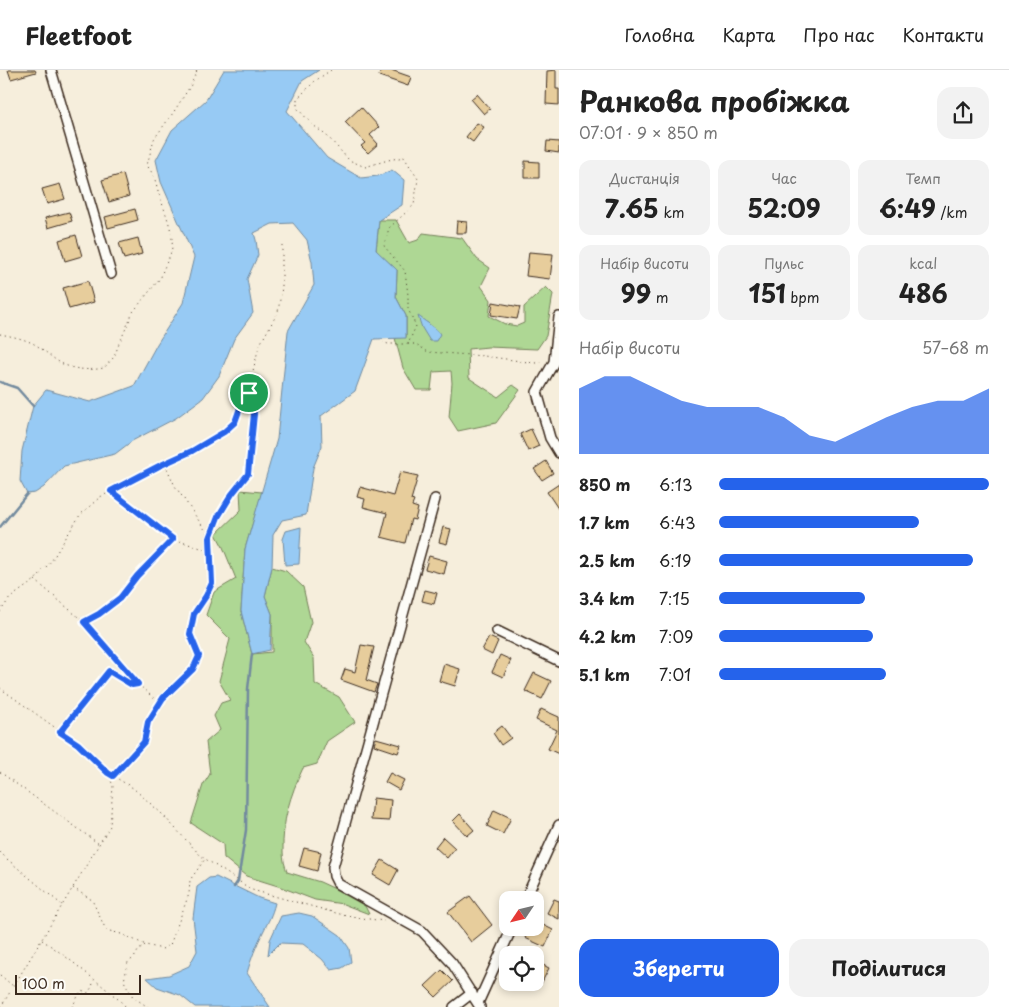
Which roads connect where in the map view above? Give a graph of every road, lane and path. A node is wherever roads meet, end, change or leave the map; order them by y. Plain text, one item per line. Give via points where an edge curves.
1 (51, 70) edge
2 (197, 70) edge
3 (330, 70) edge
4 (282, 245) dead end
5 (111, 274) dead end
6 (559, 317) edge
7 (0, 334) edge
8 (383, 342) dead end
9 (408, 344) junction
10 (554, 362) junction
11 (249, 393) junction
12 (559, 453) edge
13 (165, 464) junction
14 (111, 491) junction
15 (435, 499) dead end
16 (210, 538) junction
17 (173, 539) junction
18 (211, 551) junction
19 (35, 580) junction
20 (0, 612) edge
21 (84, 622) junction
22 (497, 630) dead end
23 (559, 661) edge
24 (138, 684) junction
25 (0, 688) edge
26 (160, 704) junction
27 (60, 732) junction
28 (0, 772) edge
29 (108, 773) junction
30 (113, 776) junction
31 (559, 825) edge
32 (100, 844) junction
33 (0, 852) edge
34 (205, 858) junction
35 (73, 888) junction
36 (529, 891) edge
37 (63, 905) junction
38 (387, 921) dead end
39 (509, 936) edge
40 (42, 939) junction
41 (146, 945) junction
42 (0, 975) edge
43 (94, 979) junction
44 (14, 986) junction
45 (472, 993) junction
46 (1, 1005) edge
47 (479, 1005) edge
48 (72, 1007) edge
49 (126, 1007) edge
50 (148, 1007) edge
51 (454, 1007) edge

1 - 5 street
2 - 7 path via 178,106 154,139 147,165 172,239 168,262 161,277 133,312 114,357 104,368 69,367 30,341
3 - 9 path via 297,99 298,108 349,160 364,167 404,157 418,179 414,205 389,228 384,246 406,271 408,308 416,326
4 - 11 path via 282,288 278,312 259,346
6 - 10 street
8 - 9 path
9 - 10 path via 416,344 428,352 535,363
10 - 12 street via 538,392 550,438
11 - 13 path via 235,422 224,432
11 - 16 path via 254,414 248,474 218,517
13 - 14 path
13 - 16 path via 175,486
14 - 17 path
14 - 19 path via 80,515 52,560
15 - 45 street via 333,867 338,884 422,931 452,963
16 - 18 path
17 - 18 path
17 - 21 path via 120,598
18 - 26 path via 212,583 194,614 190,634 199,656 193,669
19 - 20 path via 10,598
19 - 21 path
21 - 24 path
22 - 23 street
24 - 26 path
24 - 27 path via 132,685 109,671
25 - 27 path
26 - 30 path via 148,722 144,742
27 - 29 path via 78,744
28 - 32 path
29 - 30 path
29 - 32 path via 113,786 110,826
30 - 34 path via 140,794
31 - 36 street
32 - 35 path
33 - 37 path
34 - 38 path via 252,890 347,916
34 - 41 path via 190,880 170,945 162,949
35 - 37 path
35 - 41 path via 92,900 106,930
37 - 40 path
39 - 47 street
40 - 43 path
40 - 44 path
41 - 50 path via 128,962 124,981 133,997
42 - 44 path
43 - 48 path via 88,993 81,991
43 - 49 path
44 - 46 path
45 - 47 street
45 - 51 street

